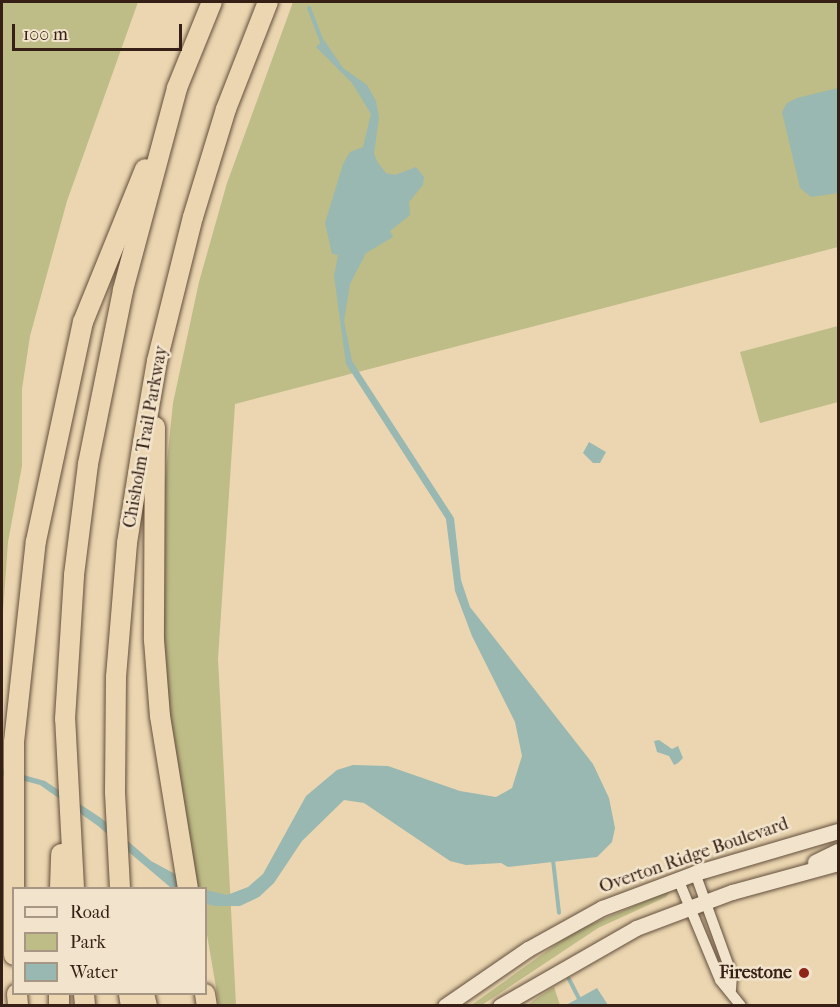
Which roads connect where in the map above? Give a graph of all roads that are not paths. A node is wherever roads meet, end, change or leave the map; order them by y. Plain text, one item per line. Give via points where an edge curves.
1 (212, 2) edge
2 (268, 2) edge
3 (177, 88) junction
4 (157, 361) junction
5 (65, 719) junction
6 (838, 831) edge
7 (838, 850) edge
8 (838, 863) edge
9 (799, 871) junction
10 (695, 873) junction
11 (678, 879) junction
12 (14, 887) edge
13 (60, 887) edge
14 (74, 887) edge
15 (121, 887) edge
16 (188, 887) edge
17 (706, 900) junction
18 (689, 907) junction
19 (731, 990) junction
20 (445, 1005) edge
21 (500, 1005) edge
22 (741, 1005) edge

1 - 3 highway
2 - 4 highway, Chisholm Trail Parkway via 206,171
3 - 5 highway via 101,388 83,497
3 - 12 highway via 83,322 69,378 36,542 14,742
4 - 15 highway, Chisholm Trail Parkway via 128,543 116,677
4 - 16 highway via 152,568 160,716
5 - 13 highway
5 - 14 highway
6 - 10 street, Overton Ridge Boulevard
7 - 9 street
8 - 9 street
9 - 17 street
10 - 11 street, Overton Ridge Boulevard
10 - 17 street
11 - 18 street
11 - 20 street, Overton Ridge Boulevard via 586,916 528,949
17 - 18 street
17 - 19 street via 732,975
18 - 19 street via 720,980
18 - 21 street via 604,943
19 - 22 street

